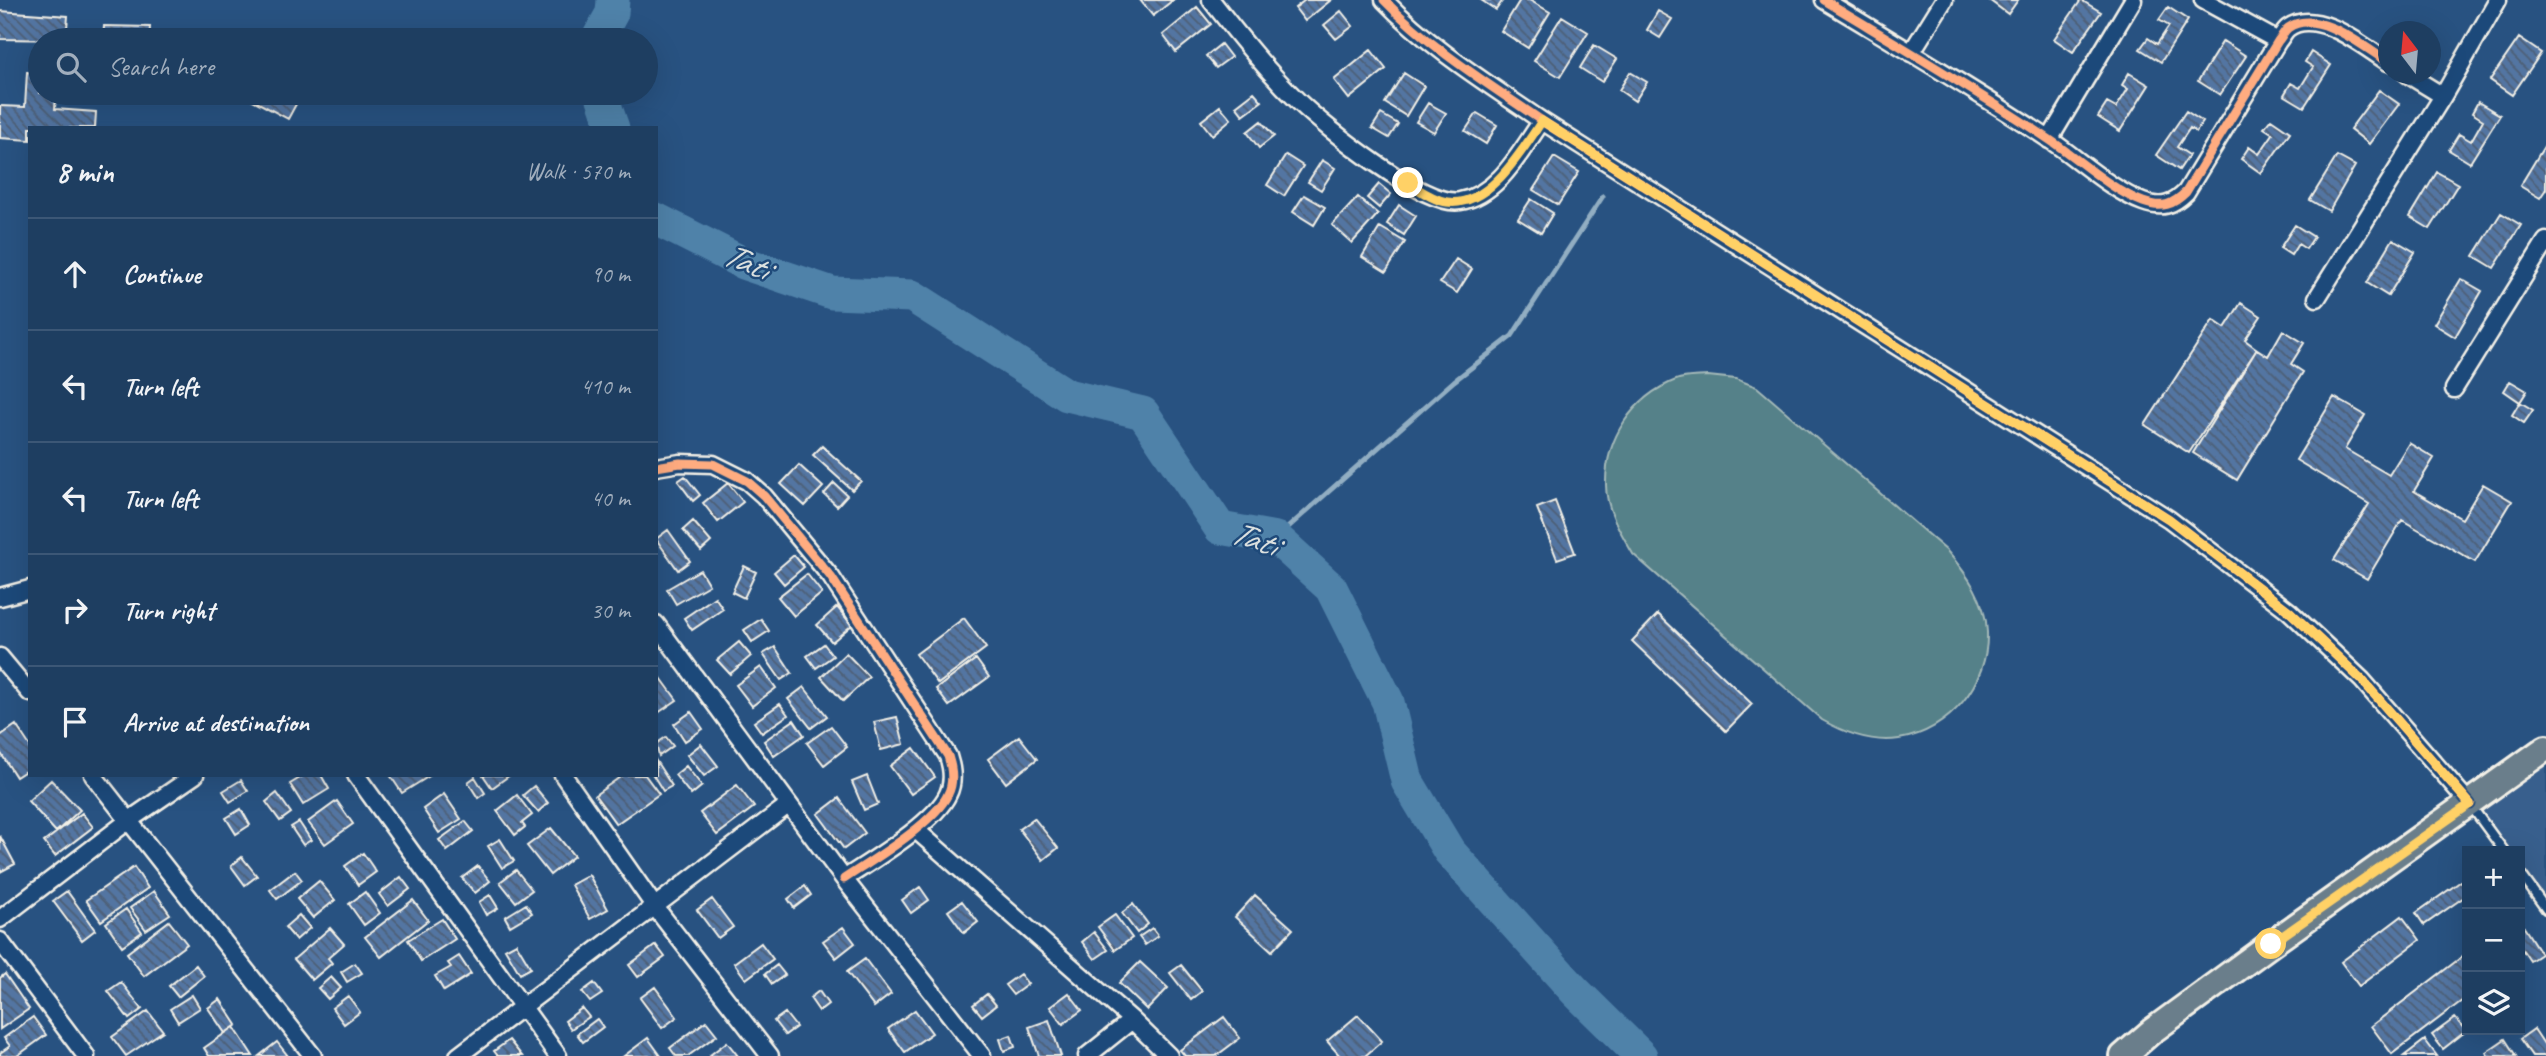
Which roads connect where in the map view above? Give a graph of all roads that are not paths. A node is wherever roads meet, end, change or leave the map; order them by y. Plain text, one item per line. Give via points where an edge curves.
1 (1211, 0) edge
2 (1384, 0) edge
3 (1824, 0) edge
4 (1944, 0) edge
5 (2133, 0) edge
6 (2203, 0) edge
7 (2498, 0) edge
8 (2277, 41) junction
9 (1911, 53) junction
10 (2378, 55) edge
11 (2423, 84) edge
12 (2443, 96) junction
13 (1542, 121) junction
14 (2049, 140) junction
15 (2546, 241) edge
16 (2317, 299) dead end
17 (2454, 389) dead end
18 (658, 467) edge
19 (28, 590) edge
20 (0, 597) edge
21 (658, 627) edge
22 (0, 657) edge
23 (28, 691) edge
24 (2546, 748) edge
25 (95, 777) edge
26 (192, 777) edge
27 (357, 777) edge
28 (564, 777) edge
29 (2470, 804) junction
30 (788, 805) junction
31 (128, 821) junction
32 (916, 830) junction
33 (2500, 846) edge
34 (844, 880) junction
35 (2525, 880) edge
36 (655, 906) junction
37 (2546, 909) edge
38 (0, 919) edge
39 (0, 940) edge
40 (522, 1007) junction
41 (1132, 1020) junction
42 (86, 1056) edge
43 (313, 1056) edge
44 (458, 1056) edge
45 (558, 1056) edge
46 (770, 1056) edge
47 (982, 1056) edge
48 (1087, 1056) edge
49 (1169, 1056) edge
50 (2123, 1056) edge

1 - 13 street via 1300,103 1376,163 1435,199 1463,201 1494,185
2 - 13 street via 1440,52
3 - 9 street
4 - 9 street
5 - 14 street
6 - 8 street
7 - 12 street
8 - 10 street via 2288,28 2317,22
8 - 14 street via 2175,203 2143,202
9 - 14 street
11 - 12 street
12 - 16 street
13 - 29 street via 2169,519 2289,611 2362,680
15 - 17 street
18 - 32 street via 713,464 747,481 831,577 952,768 948,794
19 - 20 street
21 - 30 street
22 - 23 street
24 - 29 main road
25 - 31 street
26 - 31 street
27 - 40 street
28 - 36 street
29 - 33 lane
29 - 50 main road via 2260,952
30 - 34 street
30 - 36 street
31 - 38 street
31 - 43 street
32 - 34 street
32 - 41 street
34 - 47 street
35 - 37 lane
36 - 40 street
36 - 46 street
39 - 42 street
40 - 44 street
40 - 45 street
41 - 48 street
41 - 49 street

